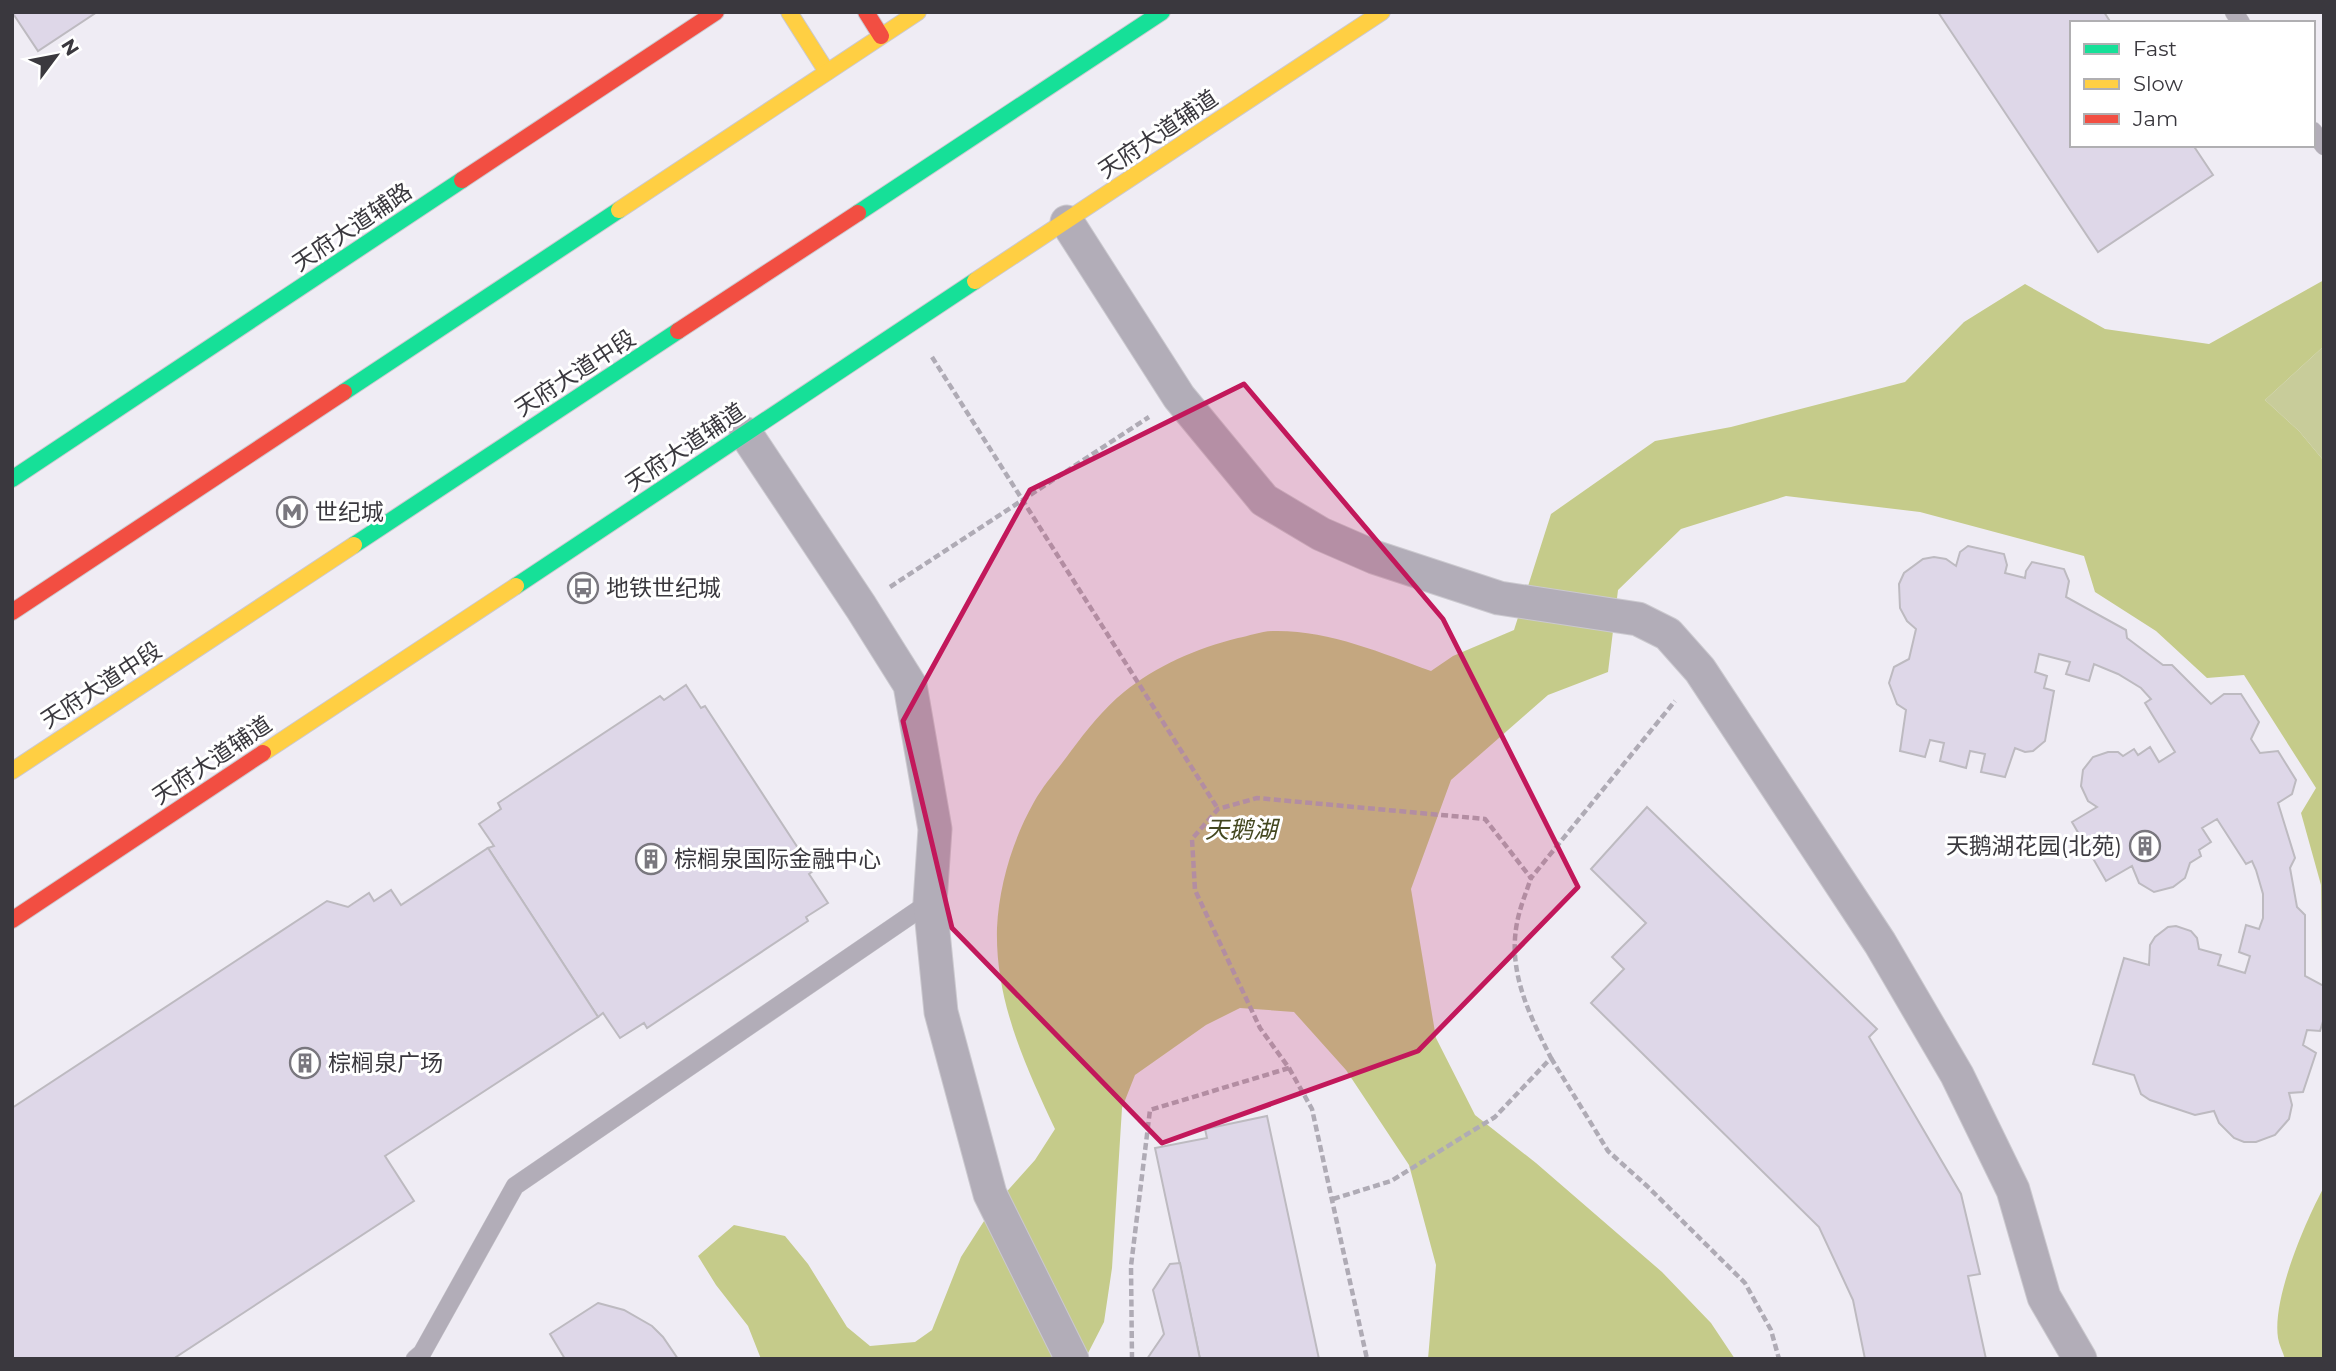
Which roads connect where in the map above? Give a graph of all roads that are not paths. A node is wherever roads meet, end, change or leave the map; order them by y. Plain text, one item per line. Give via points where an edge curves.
1 (716, 12) edge
2 (789, 12) edge
3 (866, 12) edge
4 (918, 12) edge
5 (1162, 12) edge
6 (1382, 12) edge
7 (881, 36) junction
8 (827, 72) junction
9 (1067, 222) junction
10 (746, 434) junction
11 (12, 479) edge
12 (12, 612) edge
13 (12, 771) edge
14 (930, 902) junction
15 (12, 920) edge
16 (415, 1359) edge
17 (1072, 1359) edge
18 (2080, 1359) edge

1 - 11 street, 天府大道辅路
2 - 8 street
3 - 7 street
4 - 7 street
5 - 13 street, 天府大道中段
6 - 9 street, 天府大道辅道
7 - 8 street
8 - 12 street
9 - 10 street, 天府大道辅道
9 - 18 street via 1179,397 1264,500 1321,534 1374,557 1499,598 1638,620 1668,634 1700,670 1880,943 1957,1074 2013,1190 2044,1297
10 - 14 street via 910,685 935,829
10 - 15 street, 天府大道辅道
14 - 16 lane via 515,1186
14 - 17 street via 941,1012 990,1194

